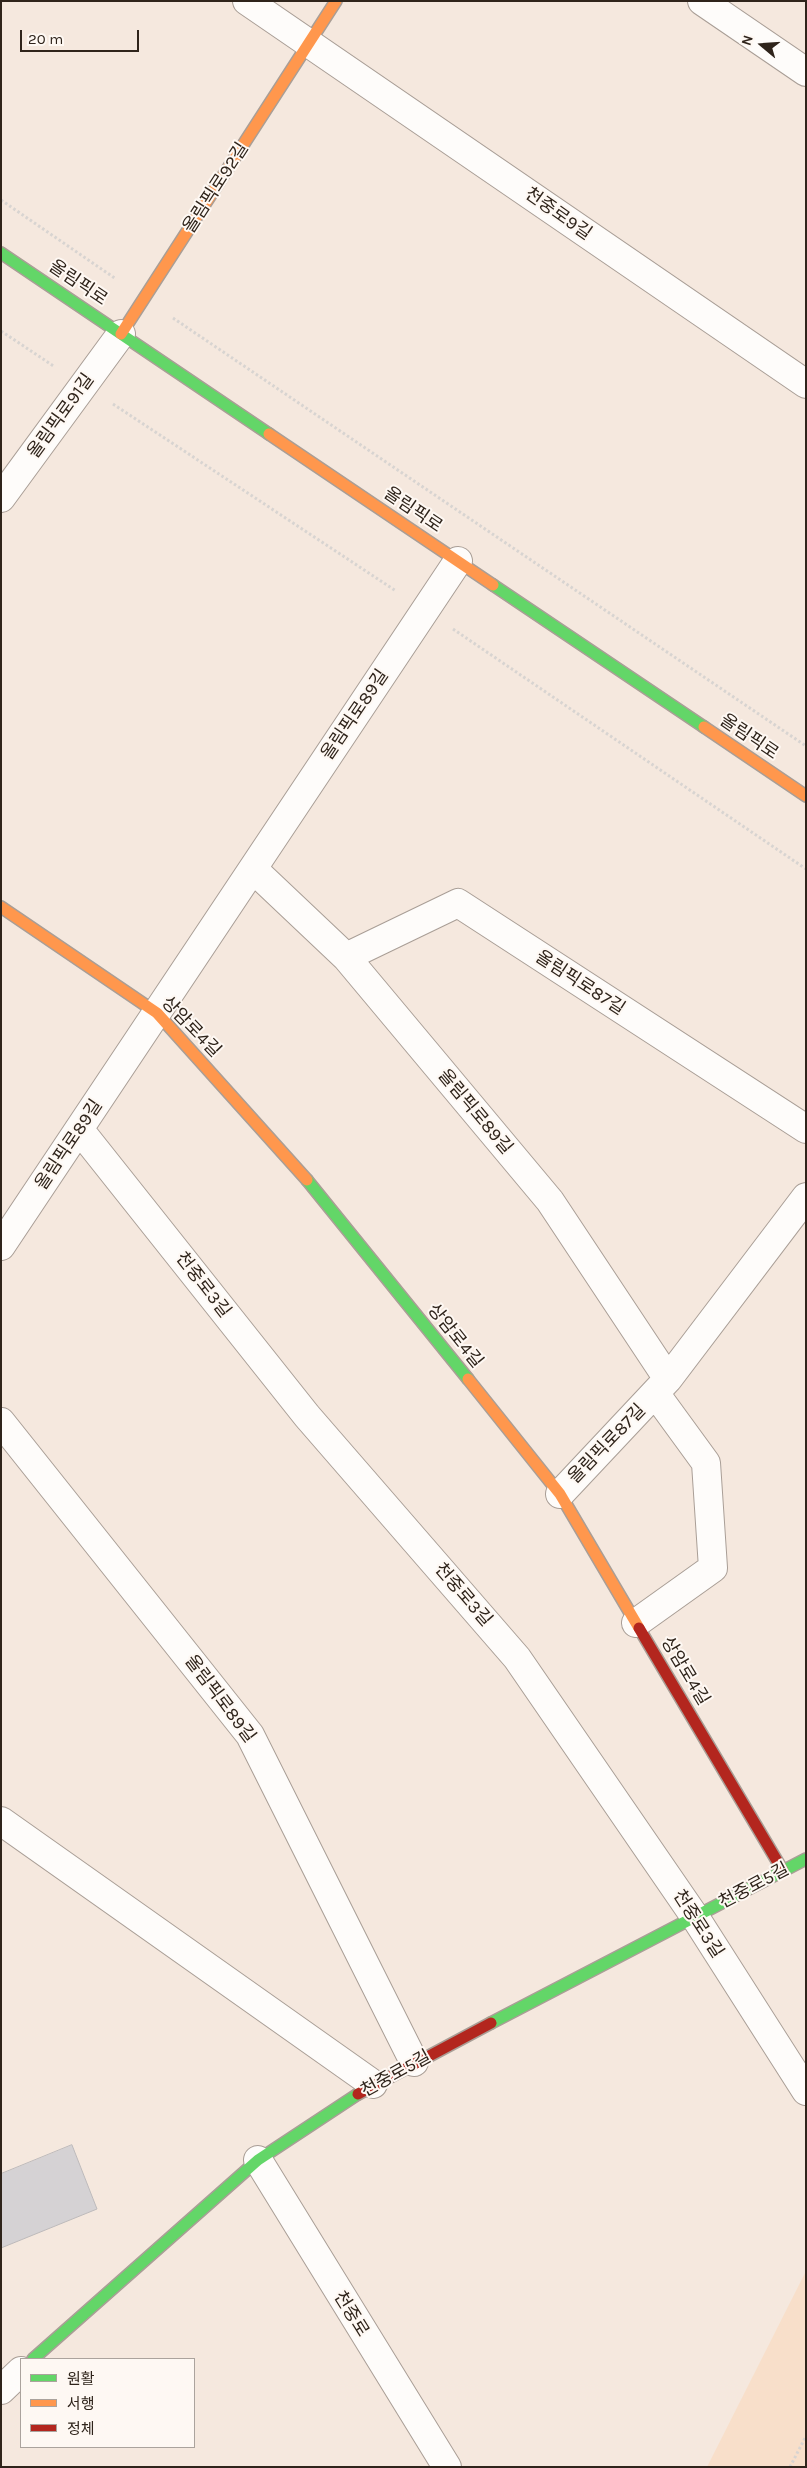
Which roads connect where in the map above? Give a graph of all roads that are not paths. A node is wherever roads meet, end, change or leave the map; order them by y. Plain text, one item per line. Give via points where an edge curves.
1 (247, 1) edge
2 (336, 1) edge
3 (702, 1) edge
4 (310, 43) junction
5 (806, 72) edge
6 (1, 253) edge
7 (121, 334) junction
8 (806, 384) edge
9 (1, 498) edge
10 (458, 561) junction
11 (803, 789) edge
12 (253, 869) junction
13 (1, 907) edge
14 (346, 957) junction
15 (157, 1013) junction
16 (79, 1129) junction
17 (806, 1129) edge
18 (802, 1210) edge
19 (1, 1246) edge
20 (662, 1386) junction
21 (1, 1422) edge
22 (560, 1494) junction
23 (636, 1623) junction
24 (1, 1820) edge
25 (806, 1859) edge
26 (783, 1871) junction
27 (695, 1917) junction
28 (414, 2062) junction
29 (374, 2084) junction
30 (806, 2092) edge
31 (258, 2160) junction
32 (34, 2358) edge
33 (20, 2372) edge
34 (1, 2390) edge
35 (447, 2467) edge

1 - 4 street
2 - 4 street, 올림픽로92길
3 - 5 street
4 - 7 street, 올림픽로92길
4 - 8 street, 천중로9길
6 - 7 street, 올림픽로
7 - 9 street, 올림픽로91길
7 - 10 street, 올림픽로
10 - 11 street, 올림픽로
10 - 12 street, 올림픽로89길
12 - 14 street, 올림픽로89길
12 - 15 street, 올림픽로89길
13 - 15 street, 상암로4길
14 - 17 street, 올림픽로87길 via 458,903
14 - 20 street, 올림픽로89길 via 550,1201
15 - 16 street, 올림픽로89길
15 - 22 street, 상암로4길 via 321,1195
16 - 19 street, 올림픽로89길
16 - 27 street, 천중로3길 via 307,1416 517,1658
18 - 20 street, 올림픽로87길
20 - 22 street, 올림픽로87길
20 - 23 street, 올림픽로87길 via 706,1463 713,1568
21 - 28 street, 올림픽로89길 via 250,1735
22 - 23 street, 상암로4길
23 - 26 street, 상암로4길
24 - 29 street
25 - 26 street, 천중로5길
26 - 27 street, 천중로5길
27 - 28 street, 천중로5길
27 - 30 street, 천중로3길
28 - 29 street, 천중로5길
29 - 31 street, 천중로5길
31 - 32 street, 천중로5길
31 - 35 street, 천중로
33 - 34 street

